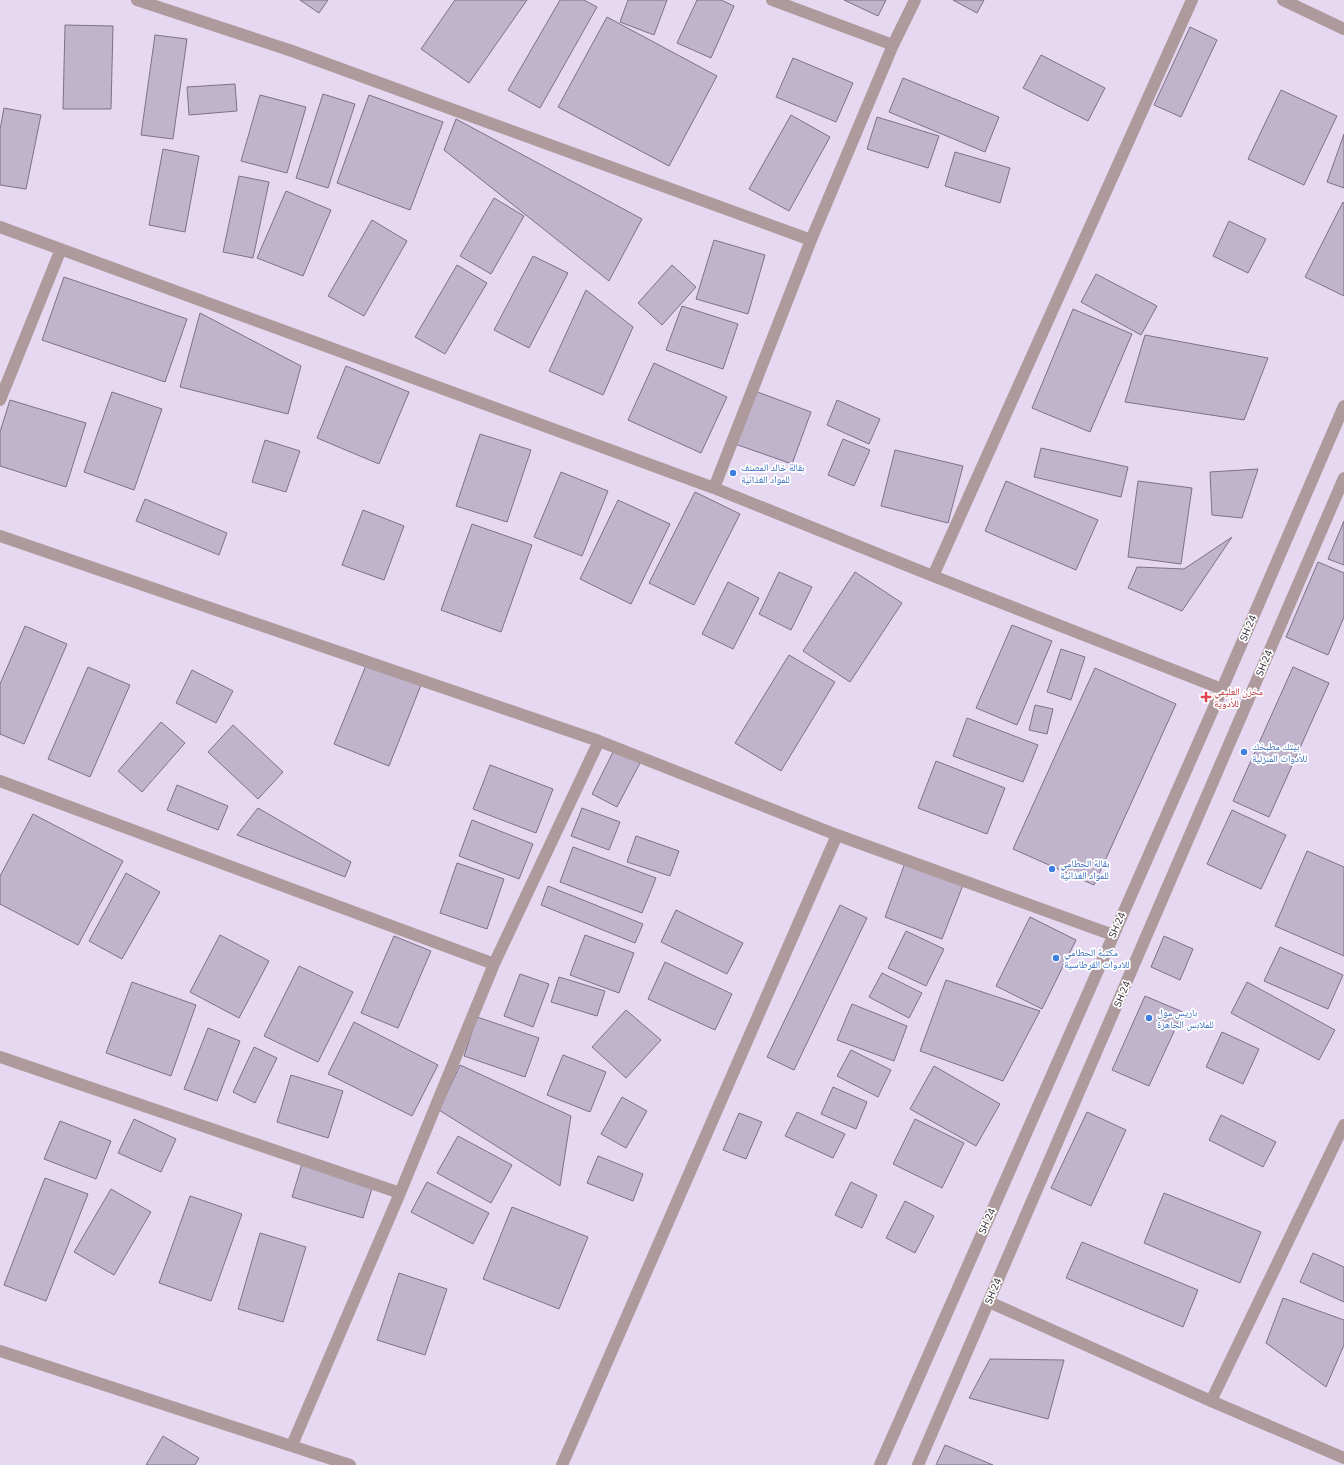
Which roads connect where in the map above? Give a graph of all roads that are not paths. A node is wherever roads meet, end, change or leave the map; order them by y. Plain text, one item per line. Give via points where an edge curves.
1 (137, 0) edge
2 (772, 0) edge
3 (915, 0) edge
4 (1192, 0) edge
5 (1282, 0) edge
6 (1344, 29) edge
7 (893, 45) junction
8 (0, 227) edge
9 (811, 240) junction
10 (61, 249) junction
11 (0, 400) edge
12 (1344, 406) edge
13 (1344, 478) edge
14 (714, 488) junction
15 (0, 536) edge
16 (933, 576) junction
17 (1222, 689) junction
18 (599, 741) junction
19 (0, 781) edge
20 (837, 835) junction
21 (1113, 935) junction
22 (494, 964) junction
23 (0, 1057) edge
24 (1344, 1125) edge
25 (400, 1193) junction
26 (989, 1302) junction
27 (0, 1351) edge
28 (1211, 1401) junction
29 (292, 1445) junction
30 (1344, 1458) edge
31 (350, 1465) edge
32 (562, 1465) edge
33 (880, 1465) edge
34 (918, 1465) edge

1 - 9 street via 292,51
2 - 7 street
3 - 7 street
4 - 16 street
5 - 6 street
7 - 9 street
8 - 10 street
9 - 14 street
10 - 11 street
10 - 14 street
12 - 17 street, SH 24
13 - 26 street, SH 24
14 - 16 street
15 - 18 street
16 - 17 street
17 - 21 street, SH 24
18 - 20 street
18 - 22 street
19 - 22 street
20 - 21 street
20 - 32 street
21 - 33 street, SH 24
22 - 25 street
23 - 25 street
24 - 28 street
25 - 29 street
26 - 28 street
26 - 34 street, SH 24
27 - 29 street
28 - 30 street
29 - 31 street

